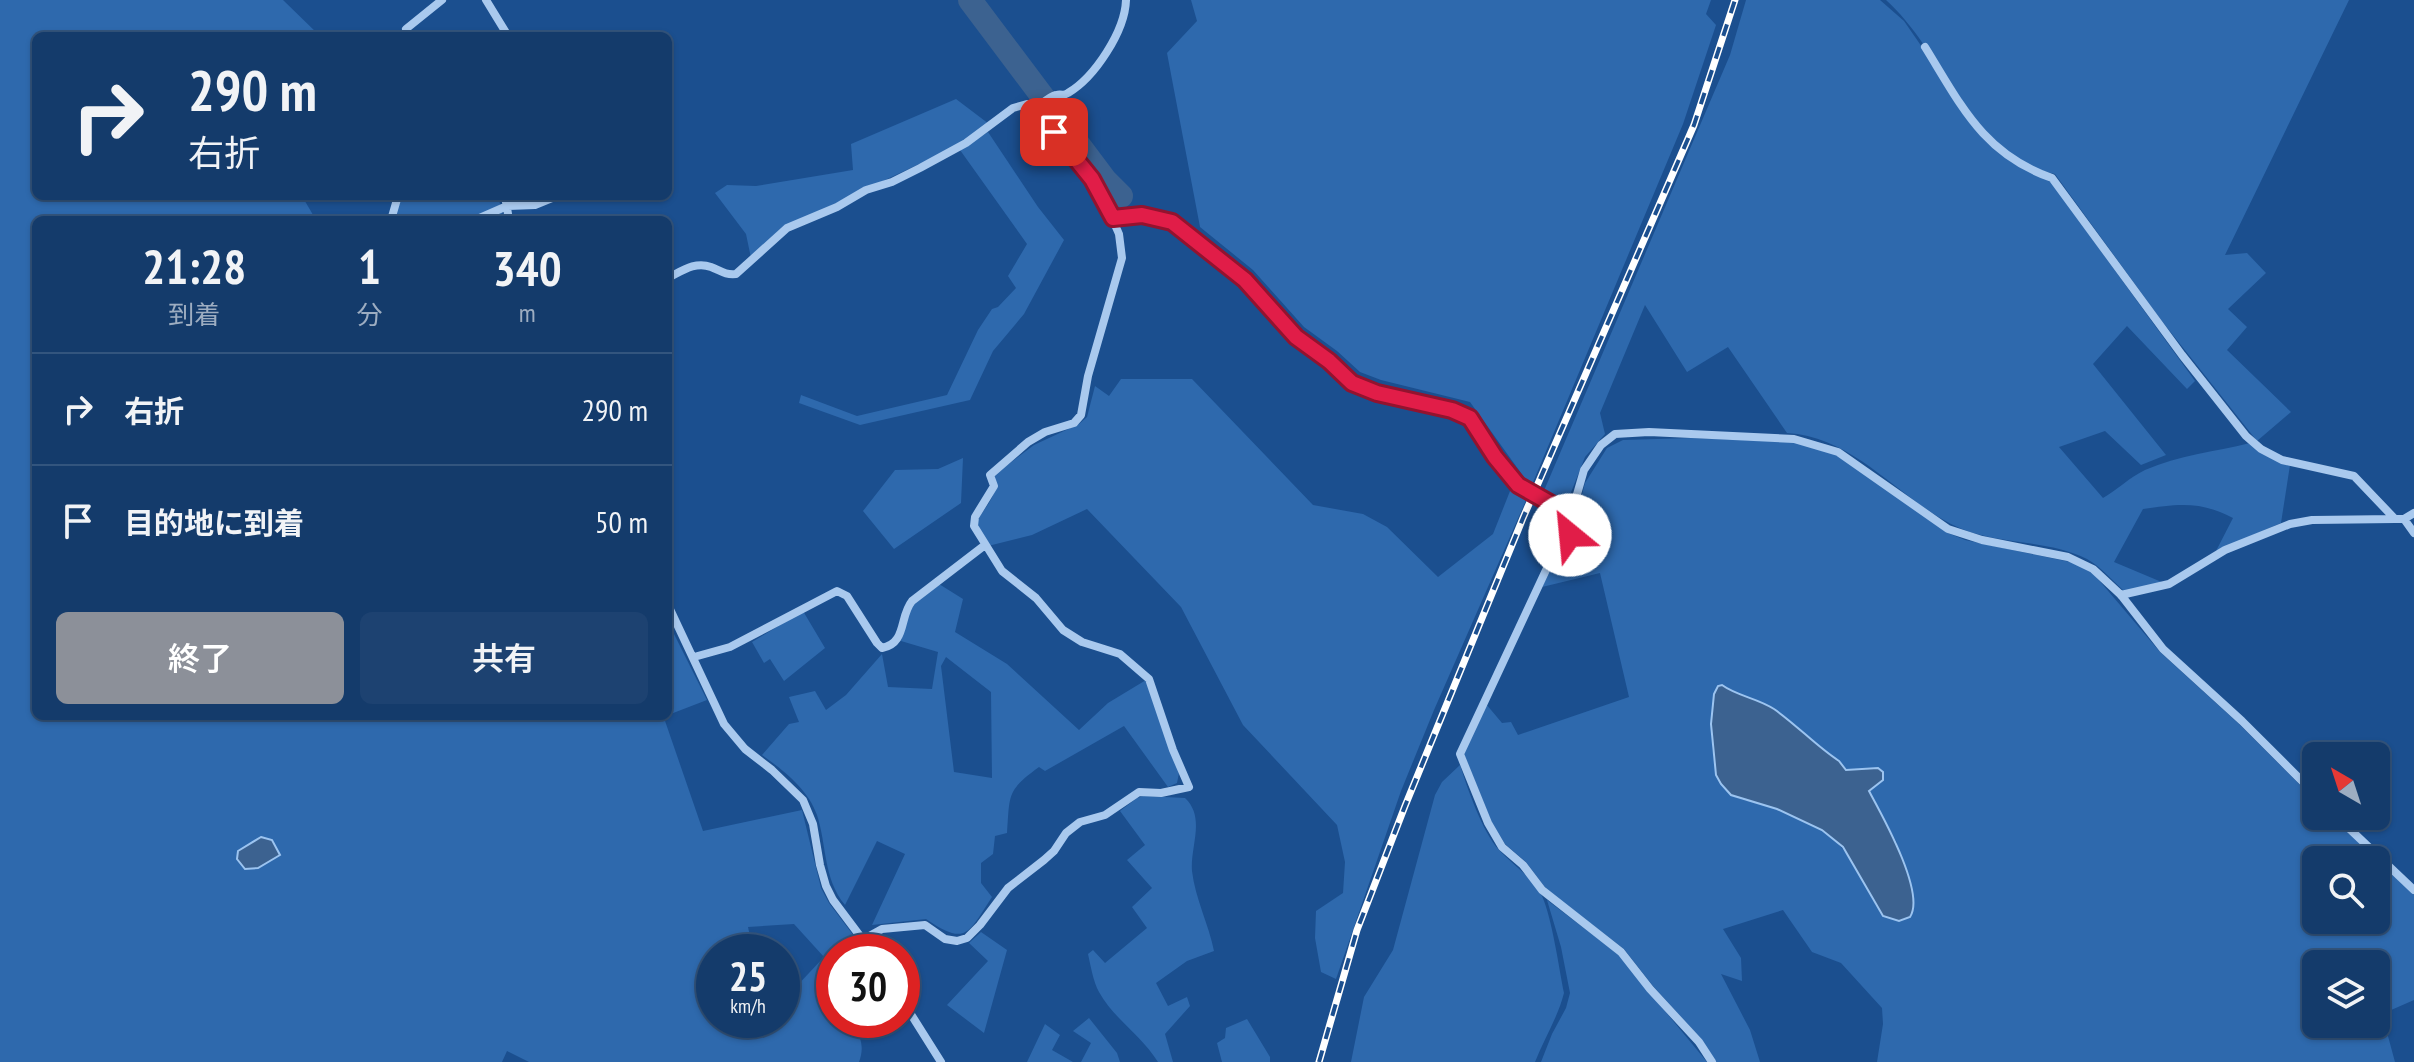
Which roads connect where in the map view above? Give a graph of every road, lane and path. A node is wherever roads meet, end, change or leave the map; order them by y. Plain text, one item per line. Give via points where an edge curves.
1 (442, 0) edge
2 (487, 0) edge
3 (1126, 0) edge
4 (406, 29) dead end
5 (506, 32) edge
6 (1925, 47) dead end
7 (1037, 107) junction
8 (547, 200) edge
9 (506, 201) edge
10 (482, 216) edge
11 (1113, 218) junction
12 (672, 276) edge
13 (2414, 513) edge
14 (1571, 515) junction
15 (2400, 519) junction
16 (2414, 533) edge
17 (985, 545) junction
18 (2121, 595) junction
19 (672, 613) edge
20 (694, 657) junction
21 (2302, 781) edge
22 (2351, 830) edge
23 (2414, 890) edge
24 (860, 934) edge
25 (873, 934) edge
26 (920, 1029) edge
27 (941, 1062) edge
28 (1712, 1062) edge

1 - 4 street
2 - 5 street
3 - 7 street via 1119,33 1094,69 1066,95
6 - 15 street via 1991,143 2012,160 2052,178 2246,436 2282,460 2354,476
7 - 11 street via 1092,179
7 - 12 street via 1013,108 920,168 787,228 736,274 697,265
8 - 9 street via 535,205
9 - 10 street
11 - 14 street via 1142,215 1172,222 1245,280 1296,337 1352,383 1470,418 1518,485
11 - 17 street via 1122,258 1081,415 1074,423 1036,436 990,475 994,486 974,523
13 - 15 street
14 - 18 street via 1589,460 1615,434 1794,439 1838,452 1948,529 2076,560
14 - 28 street via 1570,535 1554,553 1460,754 1502,847 1542,890 1621,952
15 - 16 street
15 - 18 street via 2290,524 2225,550 2169,584
17 - 20 street via 912,601 899,638 890,646 877,643 847,596 837,591 750,639
17 - 25 street via 1007,576 1036,598 1063,630 1120,654 1149,679 1189,787 1139,792 1105,815 1080,822 1008,888 967,938 951,941 925,925
18 - 21 street via 2163,649
19 - 20 street
20 - 24 street via 731,733 807,807 826,886
22 - 23 street
26 - 27 street

